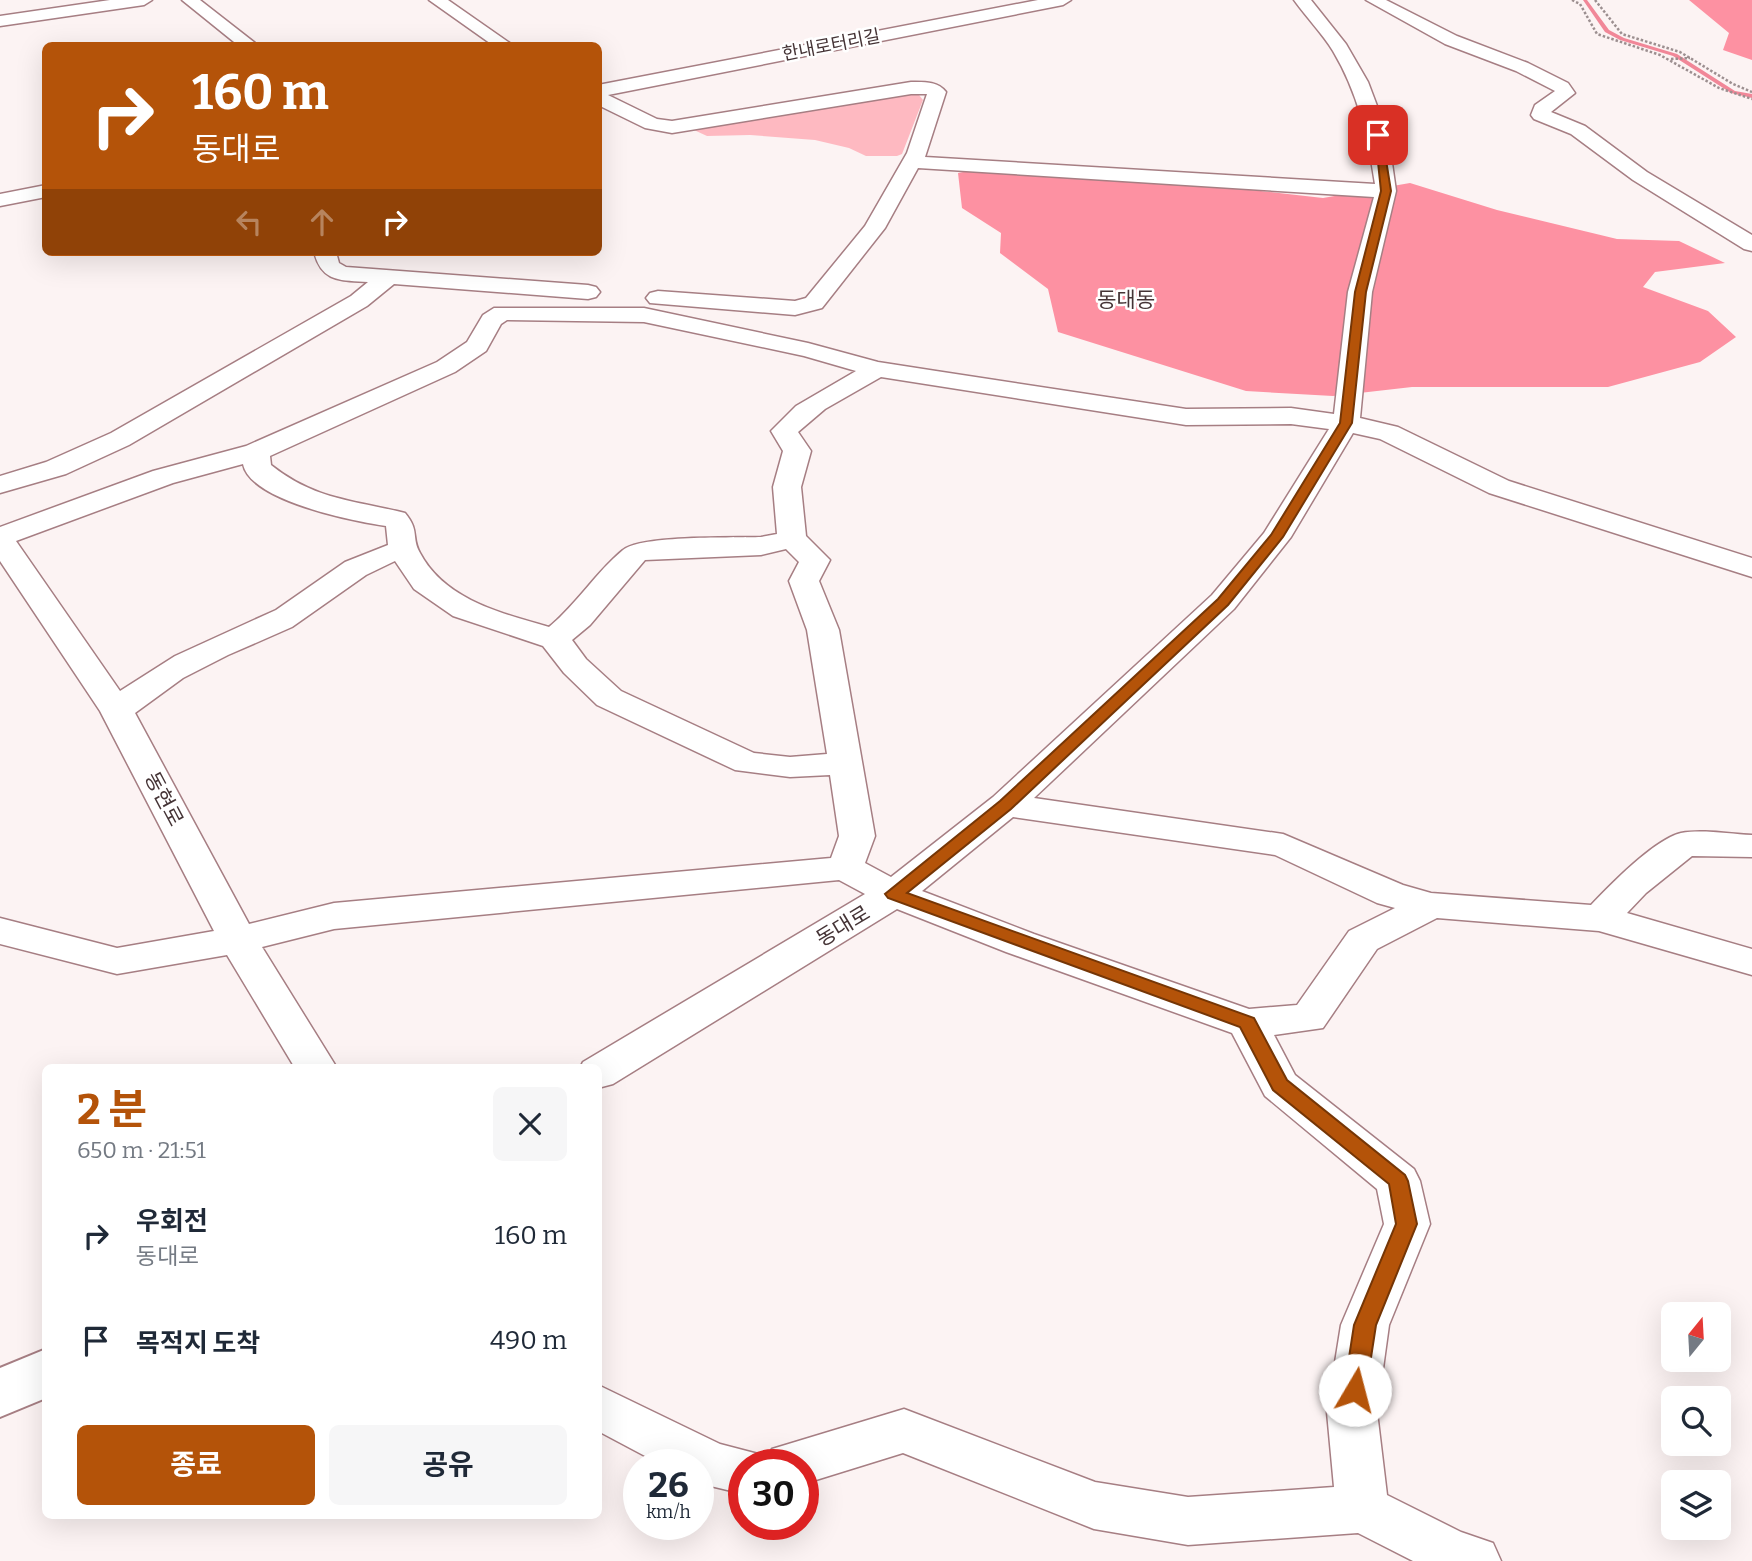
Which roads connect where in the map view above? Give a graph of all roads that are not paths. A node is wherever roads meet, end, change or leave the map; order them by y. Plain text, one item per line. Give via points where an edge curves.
1 (28, 0) edge
2 (144, 0) edge
3 (190, 0) edge
4 (437, 0) edge
5 (1063, 0) edge
6 (1302, 0) edge
7 (1374, 0) edge
8 (0, 6) edge
9 (0, 21) edge
10 (889, 33) junction
11 (246, 42) edge
12 (500, 42) edge
13 (921, 88) junction
14 (602, 90) edge
15 (602, 99) edge
16 (912, 162) junction
17 (1386, 191) junction
18 (42, 192) edge
19 (0, 200) edge
20 (1752, 244) edge
21 (326, 256) edge
22 (389, 277) junction
23 (877, 369) junction
24 (1346, 423) junction
25 (256, 452) junction
26 (0, 485) edge
27 (0, 538) edge
28 (792, 539) junction
29 (403, 550) junction
30 (1752, 568) edge
31 (554, 639) junction
32 (117, 711) junction
33 (846, 763) junction
34 (1006, 805) junction
35 (1752, 846) edge
36 (845, 868) junction
37 (894, 894) junction
38 (1431, 905) junction
39 (1601, 918) junction
40 (0, 931) edge
41 (238, 940) junction
42 (1752, 962) edge
43 (1247, 1023) junction
44 (314, 1064) edge
45 (602, 1071) edge
46 (42, 1374) edge
47 (0, 1394) edge
48 (602, 1408) edge
49 (819, 1456) edge
50 (728, 1468) edge
51 (1362, 1509) junction
52 (1474, 1561) edge

1 - 8 street
2 - 9 street
3 - 11 street
4 - 12 street
5 - 10 street, 한내로터리길
6 - 17 street, 동대로 via 1340,48 1359,82 1378,135
7 - 20 street via 1451,40 1562,87 1566,93 1542,109 1541,115 1578,130 1620,163
10 - 13 street
10 - 14 street, 한내로터리길
13 - 15 street via 672,127 652,124
13 - 16 street via 937,92
16 - 17 street
16 - 22 street via 874,228 814,303 802,307
17 - 24 street, 동대로 via 1360,292
18 - 19 street
21 - 22 street via 333,270
22 - 26 street via 359,301 120,439 56,468
23 - 24 street via 1186,417 1291,416
23 - 25 street via 645,315 502,313 491,320 477,346 446,367
23 - 28 street via 799,413 784,431 797,452 787,487
24 - 30 street via 1389,433 1499,487
24 - 34 street, 동대로 via 1276,537 1223,602
25 - 27 street via 163,477
25 - 29 street via 257,468 282,488 340,510 395,519 401,526
27 - 32 street, 동현로
28 - 31 street via 761,546 635,554 579,618
28 - 33 street via 815,560 804,582 822,630
29 - 31 street via 425,583 464,609
29 - 32 street via 360,565 286,618 188,661
31 - 33 street via 609,698 747,762 790,767
32 - 41 street, 동현로
33 - 36 street via 857,836
34 - 37 street, 동대로
34 - 38 street via 1283,845 1390,894
35 - 39 street via 1684,844 1633,884
36 - 37 street
36 - 41 street via 334,916
37 - 43 street
37 - 45 street, 동대로
38 - 39 street
38 - 43 street via 1363,940 1309,1018
39 - 42 street
40 - 41 street via 117,961
41 - 44 street, 동현로
43 - 51 street via 1280,1085 1398,1181 1407,1224 1365,1325 1352,1412
46 - 47 main road
48 - 50 street via 713,1466
49 - 51 street via 904,1431 1094,1505 1121,1510 1188,1521
51 - 52 street

